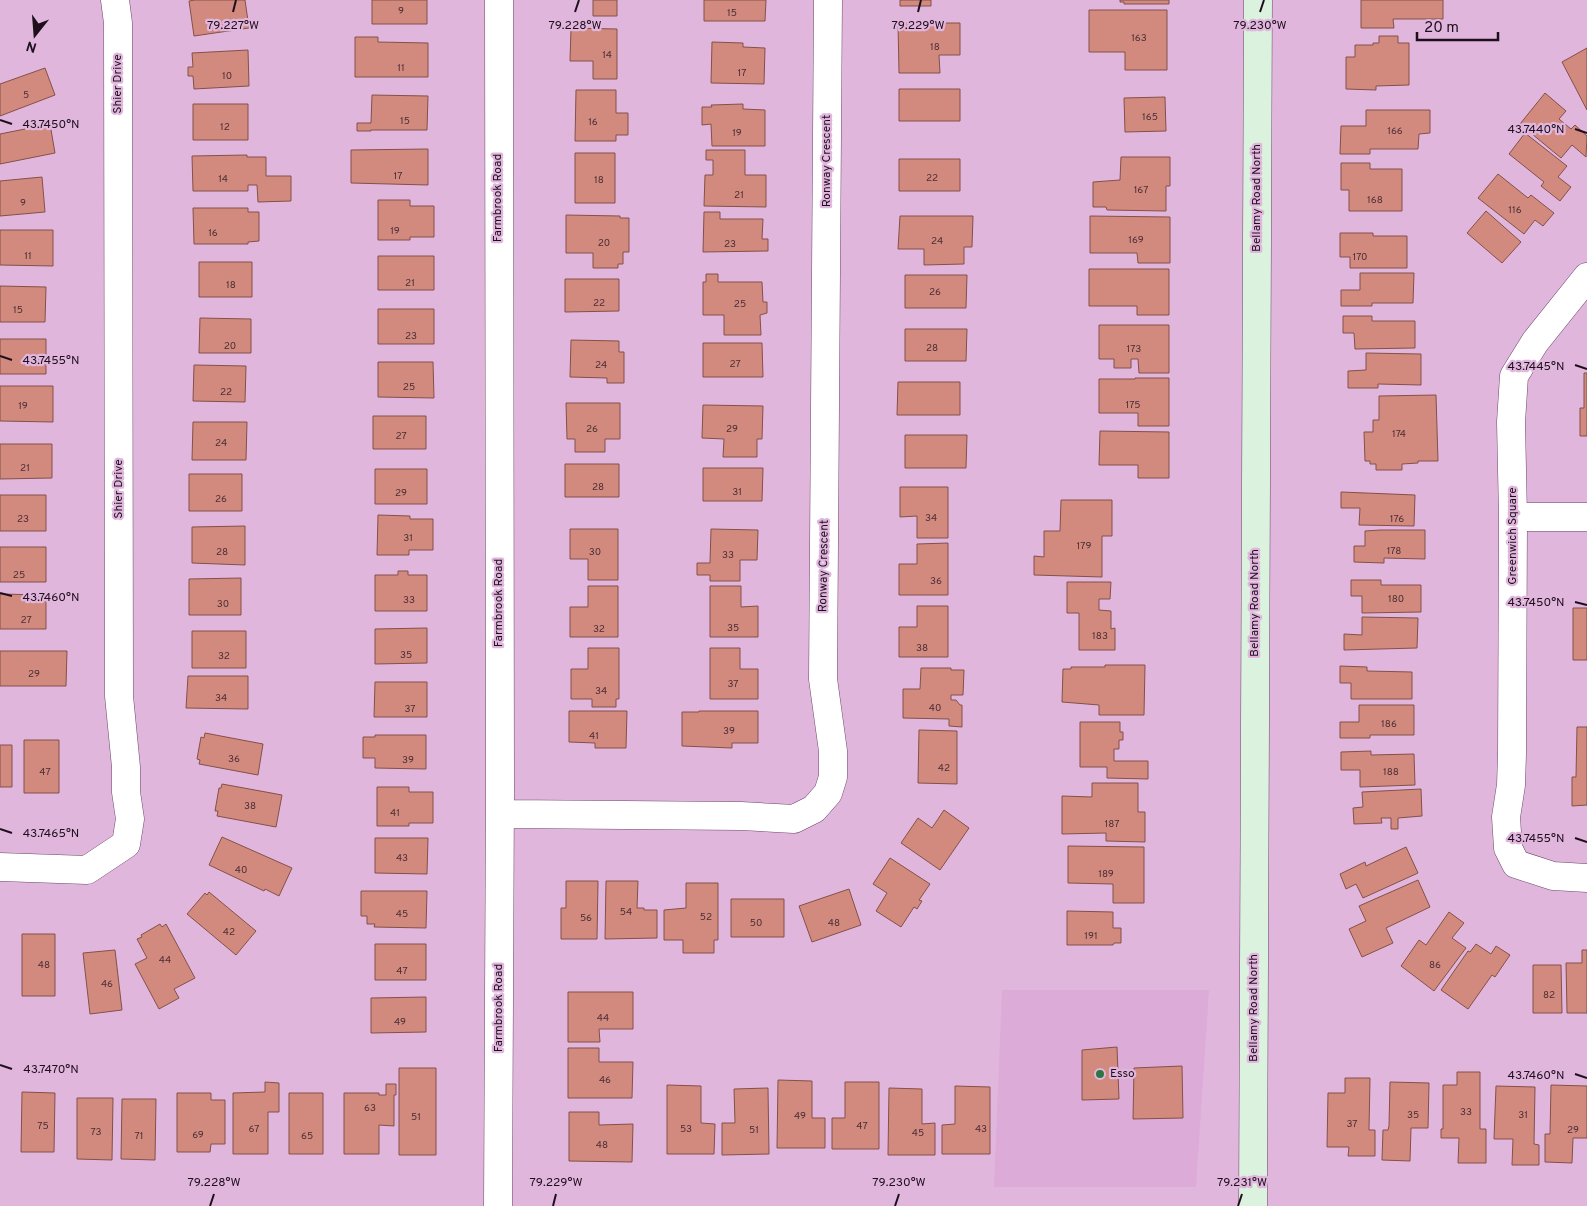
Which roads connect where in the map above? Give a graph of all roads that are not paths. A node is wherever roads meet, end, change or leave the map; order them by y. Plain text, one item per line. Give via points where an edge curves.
1 (116, 0) edge
2 (499, 0) edge
3 (828, 0) edge
4 (1258, 0) edge
5 (1587, 277) edge
6 (1587, 517) edge
7 (1513, 518) junction
8 (500, 814) junction
9 (0, 867) edge
10 (1587, 878) edge
11 (498, 1206) edge
12 (1253, 1206) edge

1 - 9 street, Shier Drive via 119,696 130,820 126,844 87,870
2 - 8 street, Farmbrook Road
3 - 8 street, Ronway Crescent via 823,679 833,751 833,777 828,792 814,809 794,818
4 - 12 street, Bellamy Road North
5 - 7 street, Greenwich Square via 1534,342 1514,376 1511,422
6 - 7 street
7 - 10 street, Greenwich Square via 1512,754 1506,817 1508,848 1516,864 1534,871
8 - 11 street, Farmbrook Road

